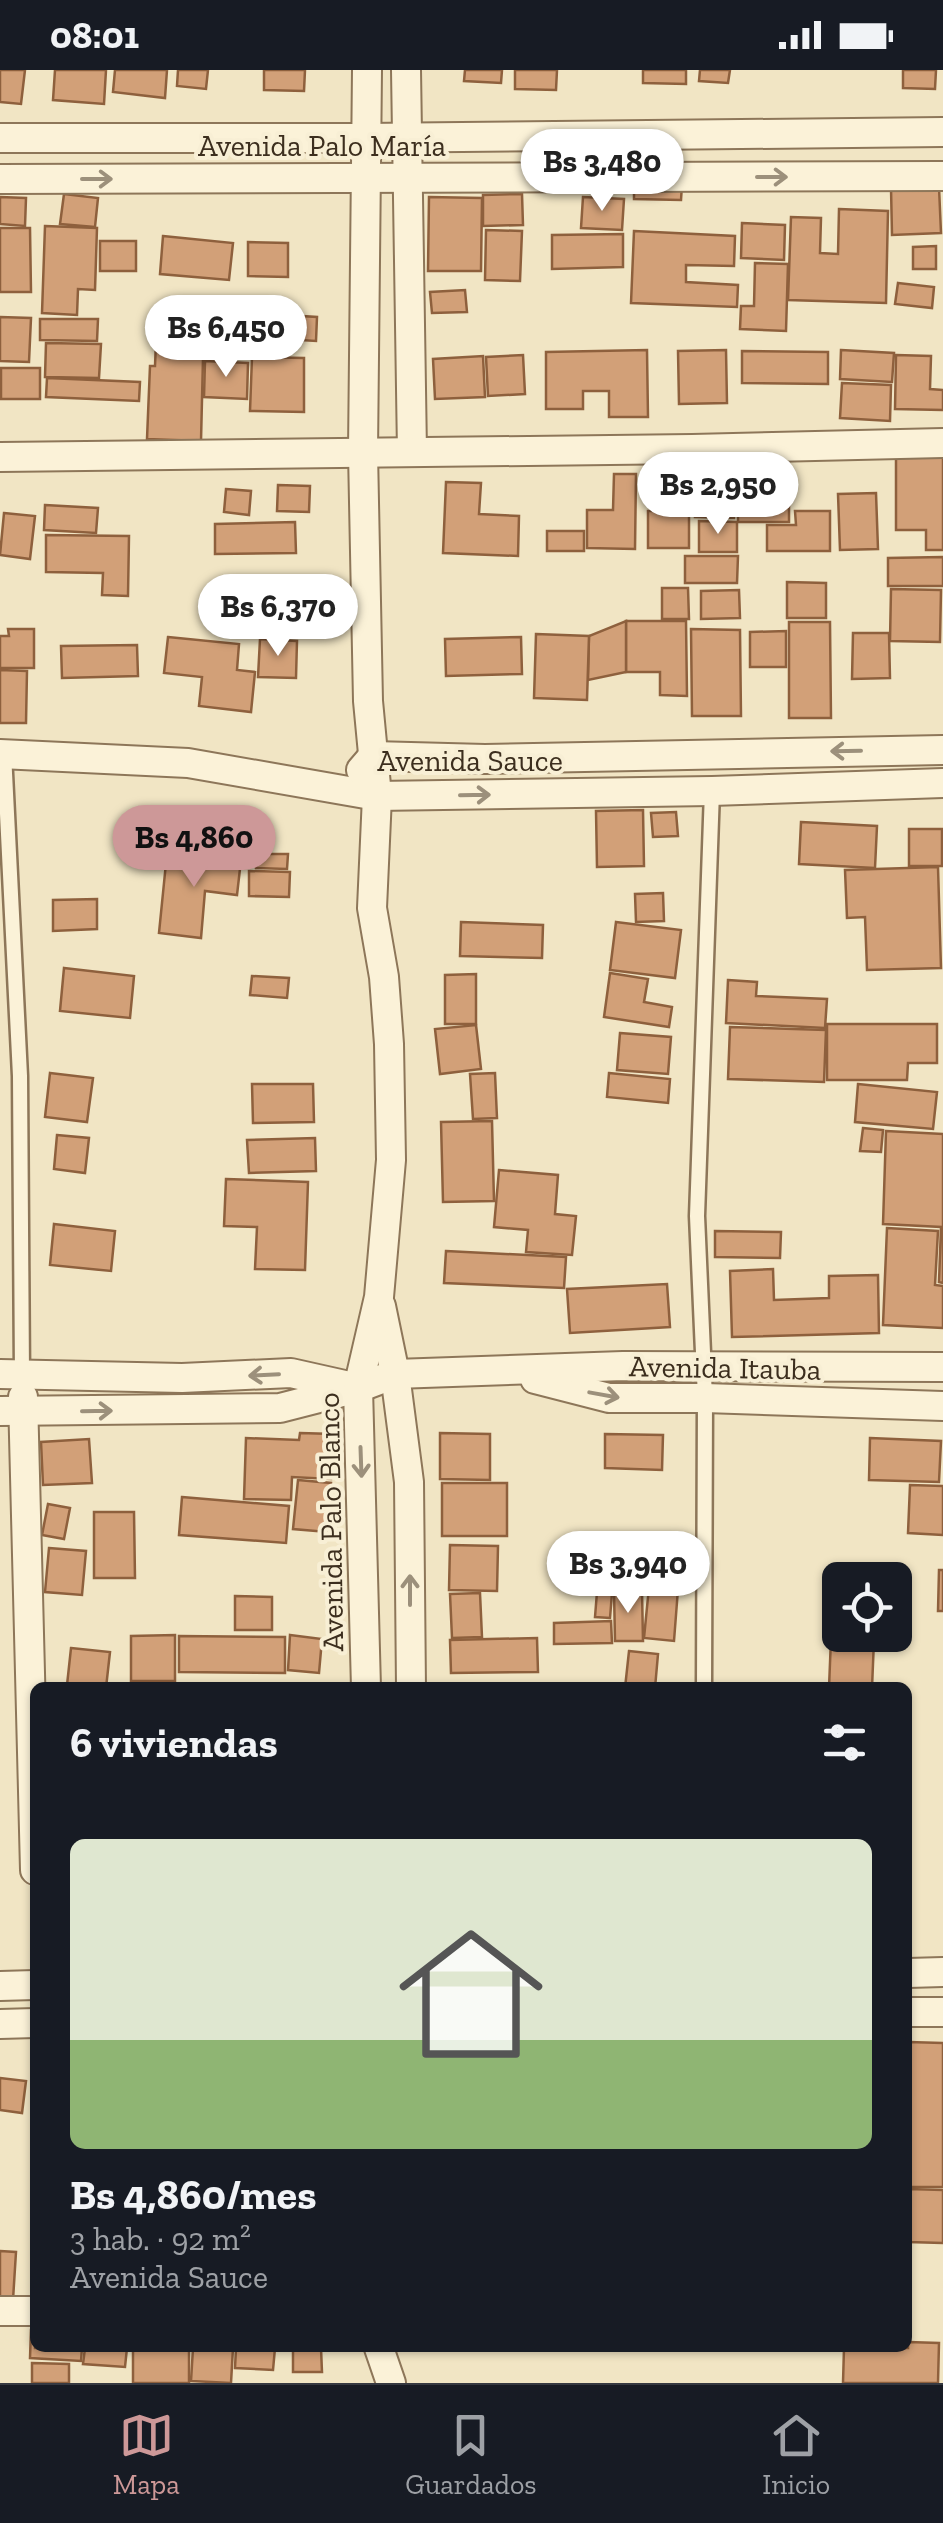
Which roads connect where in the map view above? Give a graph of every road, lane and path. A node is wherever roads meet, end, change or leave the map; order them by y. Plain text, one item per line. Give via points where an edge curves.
1 (367, 70) edge
2 (406, 70) edge
3 (943, 132) edge
4 (406, 136) junction
5 (0, 138) edge
6 (365, 138) junction
7 (364, 176) junction
8 (943, 176) edge
9 (406, 179) junction
10 (0, 180) edge
11 (943, 442) edge
12 (363, 452) junction
13 (412, 452) junction
14 (0, 457) edge
15 (943, 750) edge
16 (2, 753) edge
17 (374, 756) junction
18 (943, 783) edge
19 (342, 790) junction
20 (712, 791) junction
21 (378, 796) junction
22 (378, 1296) junction
23 (703, 1366) junction
24 (943, 1367) edge
25 (509, 1372) junction
26 (395, 1374) junction
27 (11, 1375) edge
28 (358, 1388) junction
29 (704, 1398) junction
30 (943, 1406) edge
31 (12, 1412) edge
32 (366, 1682) edge
33 (410, 1682) edge
34 (704, 1682) edge
35 (30, 1770) edge
36 (943, 1972) edge
37 (912, 1973) edge
38 (30, 1985) edge
39 (0, 1986) edge
40 (912, 2012) edge
41 (943, 2012) edge
42 (30, 2023) edge
43 (0, 2024) edge
44 (0, 2311) edge
45 (30, 2311) edge
46 (380, 2352) edge
47 (391, 2383) edge

1 - 6 street, Avenida Palo Blanco
2 - 4 street
3 - 4 street, Avenida Palo María
4 - 6 street, Avenida Palo María
4 - 9 street
5 - 6 street, Avenida Palo María
6 - 7 street, Avenida Palo Blanco
7 - 9 street, Avenida Palo María
10 -> 7 street, Avenida Palo María
7 - 12 street, Avenida Palo Blanco
9 -> 8 street, Avenida Palo María
9 - 13 street
11 - 13 street
12 - 13 street
12 - 14 street
12 - 17 street, Avenida Palo Blanco
15 -> 17 street
16 - 19 street, Avenida Sauce via 188,763
16 - 27 lane via 20,1076
17 - 19 street
17 - 21 street, Avenida Palo Blanco
18 - 20 street, Avenida Sauce
19 - 21 street, Avenida Sauce
21 -> 20 street, Avenida Sauce
20 - 23 lane via 697,1216
21 - 22 street, Avenida Palo Blanco via 372,908 389,1044 390,1160
22 - 26 street, Avenida Palo Blanco
22 - 28 street, Avenida Palo Blanco
23 - 24 street, Avenida Itauba
23 - 25 street, Avenida Itauba
23 - 29 lane
25 - 26 street, Avenida Itauba
25 -> 29 street, Avenida Itauba via 609,1398
26 - 28 street, Avenida Itauba
33 -> 26 street, Avenida Palo Blanco via 410,1482
28 -> 27 street via 291,1373
27 - 31 street
31 -> 28 street, Avenida Itauba via 280,1408
28 -> 32 street, Avenida Palo Blanco
29 - 30 street, Avenida Itauba
29 - 34 lane
31 - 35 street
36 - 37 street
38 - 39 street
40 - 41 street
42 - 43 street
44 - 45 street
46 - 47 street

